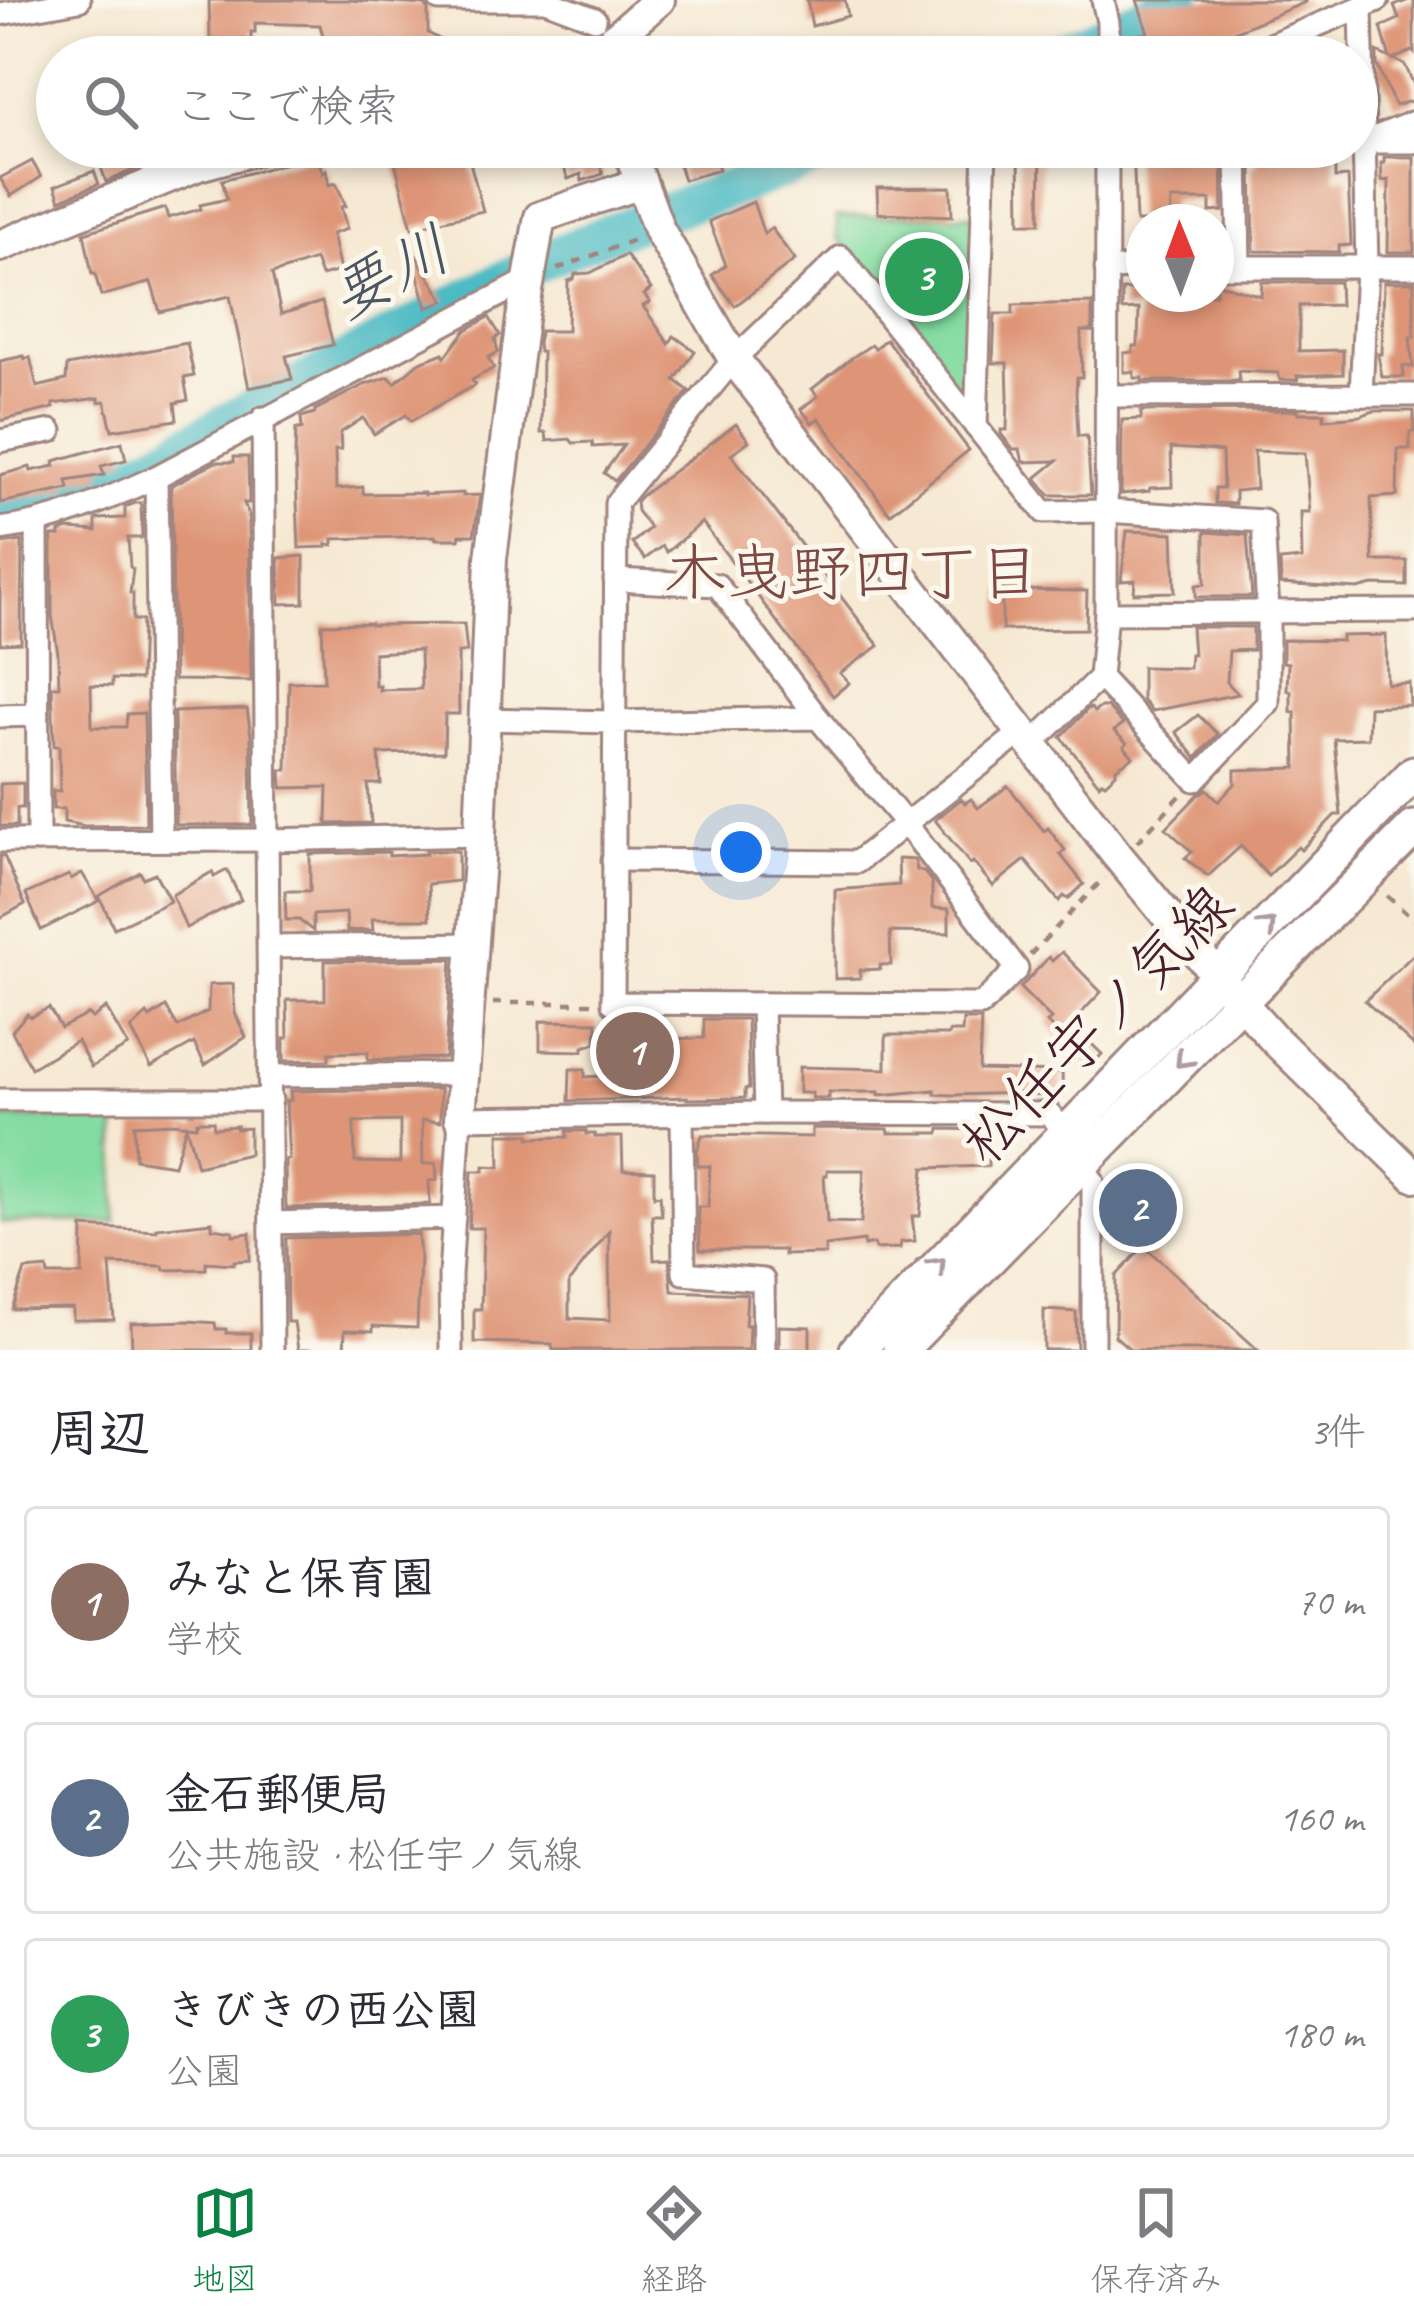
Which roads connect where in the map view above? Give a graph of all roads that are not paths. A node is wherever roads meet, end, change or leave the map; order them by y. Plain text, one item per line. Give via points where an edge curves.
1 (79, 0) edge
2 (440, 0) edge
3 (659, 0) edge
4 (1369, 3) edge
5 (596, 10) edge
6 (0, 14) edge
7 (619, 36) edge
8 (1291, 36) edge
9 (1368, 36) edge
10 (1414, 122) edge
11 (1378, 136) edge
12 (1378, 142) edge
13 (1414, 142) edge
14 (191, 168) edge
15 (635, 168) edge
16 (984, 168) edge
17 (1107, 168) edge
18 (1235, 168) edge
19 (1365, 168) edge
20 (1232, 204) edge
21 (649, 206) junction
22 (0, 245) edge
23 (1234, 267) edge
24 (1367, 267) junction
25 (1414, 267) edge
26 (1126, 268) edge
27 (1106, 269) junction
28 (530, 270) junction
29 (734, 359) junction
30 (1361, 395) junction
31 (1414, 395) edge
32 (1106, 396) junction
33 (263, 418) junction
34 (976, 427) junction
35 (51, 431) dead end
36 (0, 441) edge
37 (156, 477) junction
38 (1106, 511) junction
39 (37, 524) junction
40 (0, 529) edge
41 (615, 580) junction
42 (1414, 611) edge
43 (1268, 612) junction
44 (1106, 613) junction
45 (1100, 677) junction
46 (38, 715) junction
47 (0, 716) edge
48 (818, 718) junction
49 (484, 719) junction
50 (613, 722) junction
51 (1027, 738) junction
52 (1414, 773) edge
53 (907, 825) junction
54 (1414, 828) edge
55 (480, 835) junction
56 (161, 840) junction
57 (268, 840) junction
58 (0, 841) edge
59 (38, 841) junction
60 (613, 860) junction
61 (472, 944) junction
62 (270, 946) junction
63 (1230, 989) junction
64 (762, 1004) junction
65 (463, 1074) junction
66 (270, 1076) junction
67 (0, 1100) edge
68 (271, 1100) junction
69 (765, 1113) junction
70 (682, 1115) junction
71 (460, 1118) junction
72 (1074, 1148) junction
73 (1414, 1176) edge
74 (454, 1218) junction
75 (271, 1223) junction
76 (272, 1350) edge
77 (451, 1350) edge
78 (764, 1350) edge
79 (857, 1350) edge
80 (900, 1350) edge
81 (1093, 1350) edge

1 - 6 street
2 - 5 street via 545,0
3 - 7 street
4 - 8 street
4 - 9 street
10 - 11 street
12 - 13 street
14 - 22 street
15 - 21 street
16 - 34 street
17 - 27 street
18 - 20 street
19 - 24 street
21 - 28 street via 540,217
21 - 29 street
23 - 24 street
24 - 25 street
24 - 30 street
26 - 27 street
27 - 32 street
28 - 33 street
28 - 49 street via 490,558
29 - 34 street via 842,257
29 - 41 street via 616,502
29 - 51 street
30 - 31 street
30 - 32 street
32 - 38 street
33 - 37 street
33 - 57 street
34 - 38 street via 1044,512
35 - 36 street
37 - 39 street
37 - 56 street
38 - 43 street via 1263,521
38 - 44 street
39 - 40 street
39 - 46 street
41 - 48 street via 717,585
41 - 50 street
42 - 43 street
43 - 44 street
43 - 45 street via 1268,703 1195,780
44 - 45 street
45 - 51 street
46 - 47 street
46 - 59 street
48 - 50 street
48 - 53 street
49 - 50 street
49 - 55 street
50 - 60 street
51 - 53 street
51 - 63 street
63 -> 52 main road, 松任宇ノ気線
53 - 60 street via 857,862
53 - 64 street via 1017,970 981,1005
54 - 63 main road, 松任宇ノ気線
55 - 57 street
55 - 61 street
56 - 57 street
56 - 59 street
57 - 62 street
58 - 59 street
60 - 64 street via 613,1003
61 - 62 street
61 - 65 street
62 - 66 street
63 - 72 main road, 松任宇ノ気線
63 - 73 street
64 - 69 street
65 - 66 street
65 - 71 street
66 - 68 street
67 - 68 street
68 - 75 street
69 - 70 street
69 - 72 street via 1050,1114
70 - 71 street
70 - 78 street via 684,1273 763,1280
71 - 74 street
79 -> 72 main road, 松任宇ノ気線
72 - 80 main road, 松任宇ノ気線
72 - 81 street via 1093,1182
74 - 75 street
74 - 77 street
75 - 76 street

